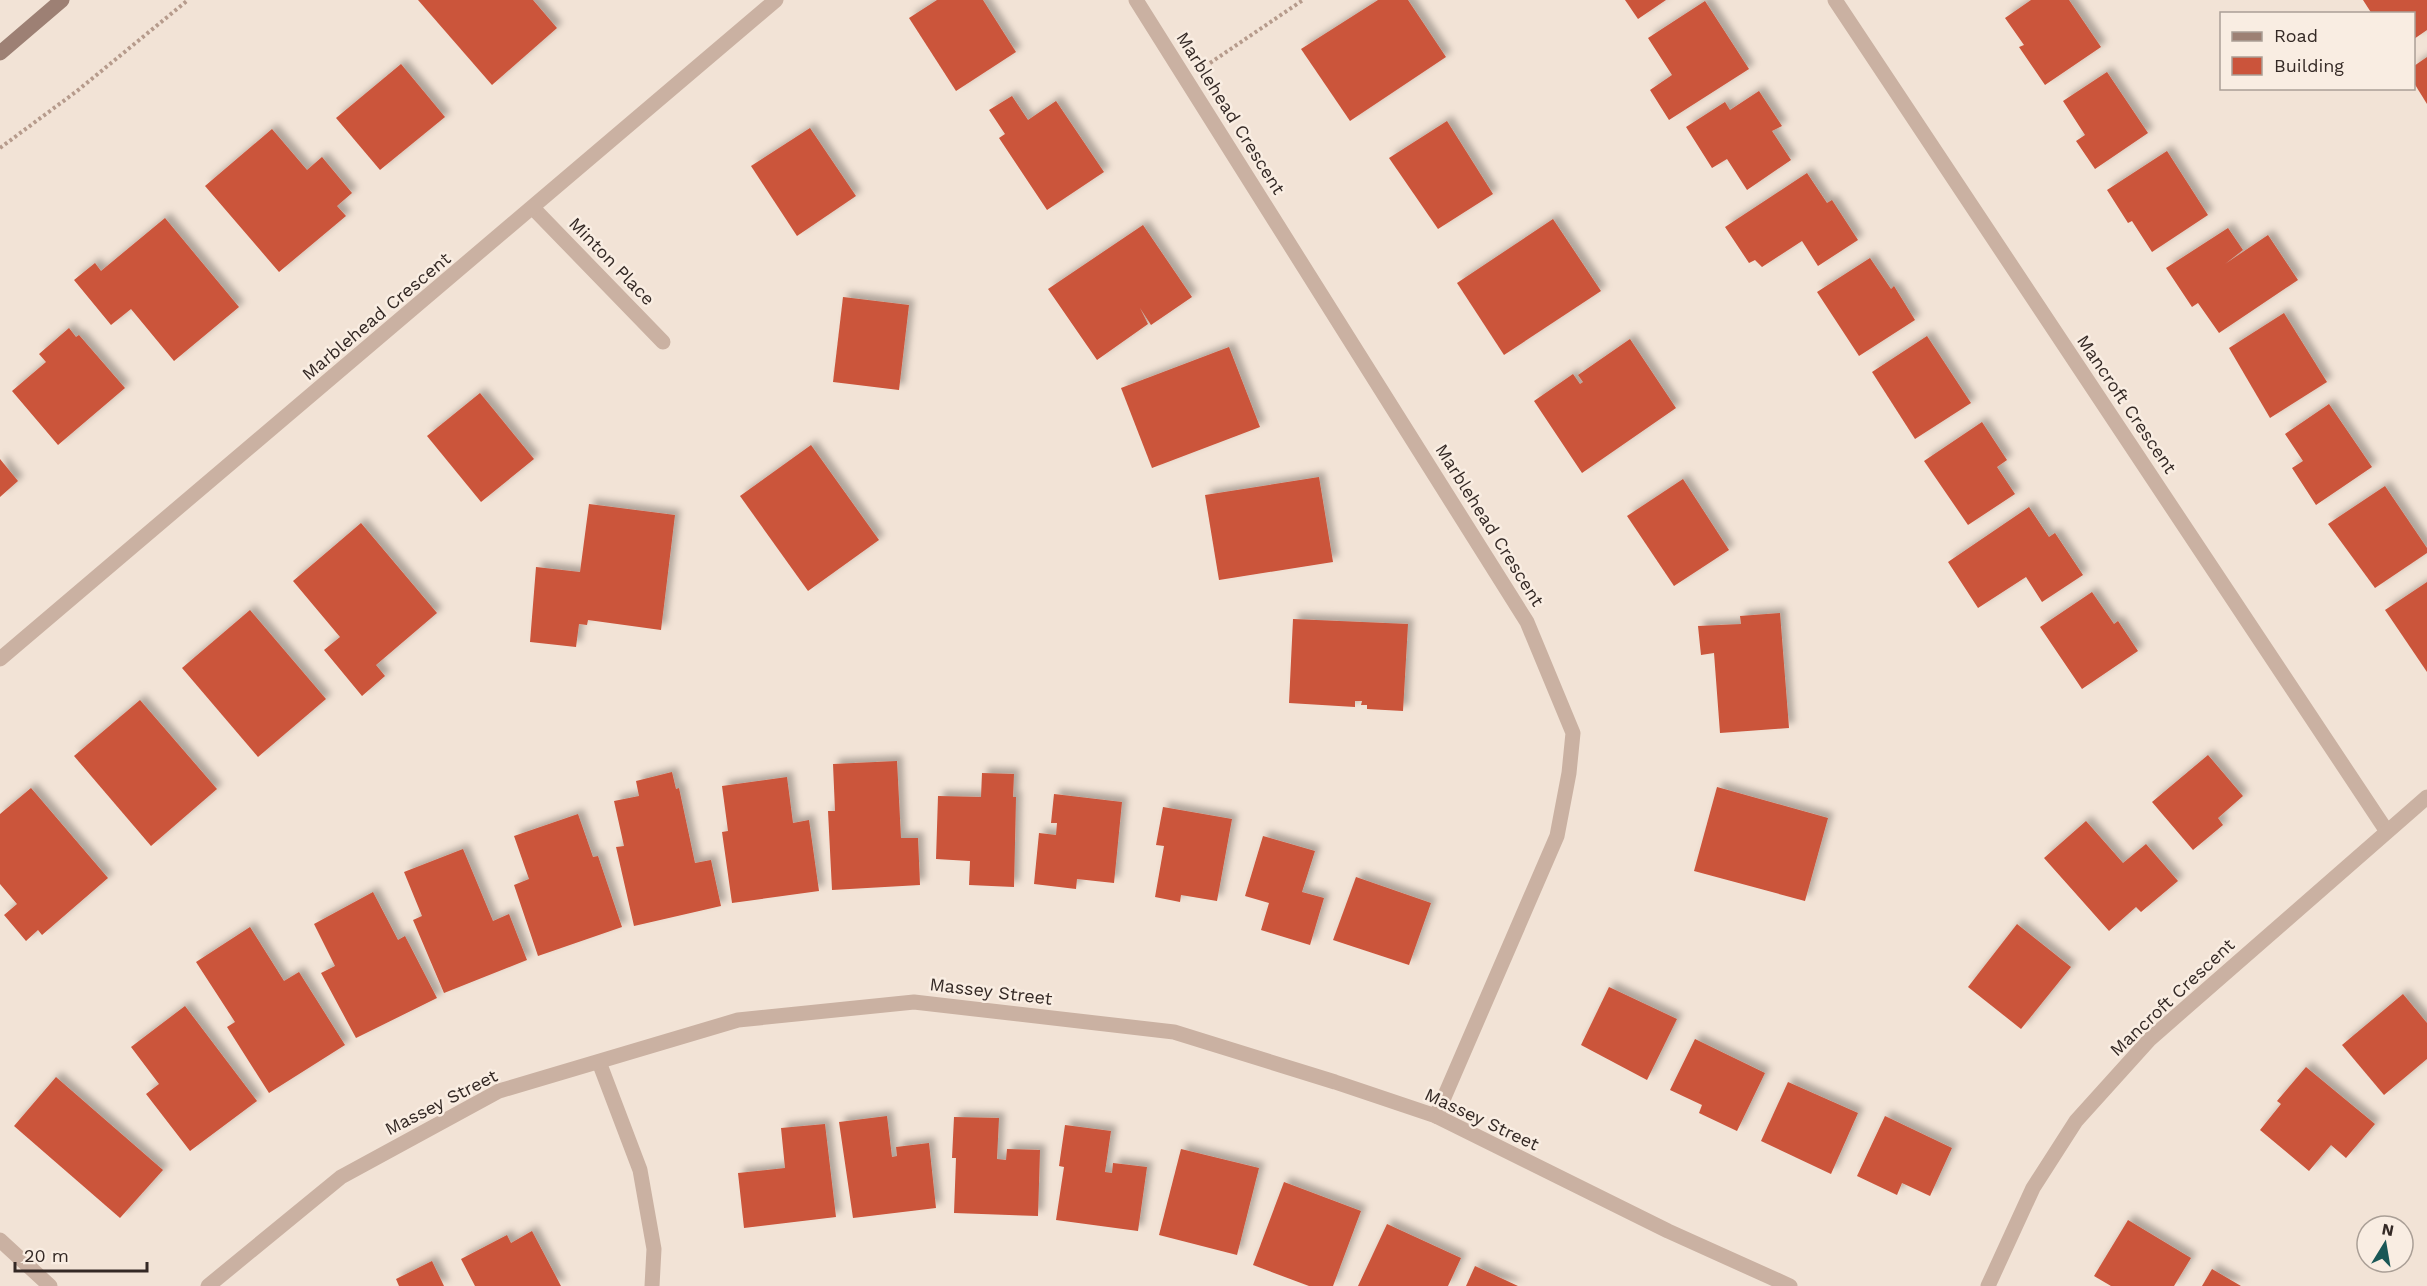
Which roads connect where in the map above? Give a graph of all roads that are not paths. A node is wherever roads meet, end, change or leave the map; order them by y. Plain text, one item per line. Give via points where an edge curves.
1 (62, 0) edge
2 (776, 0) edge
3 (1136, 0) edge
4 (1835, 0) edge
5 (0, 53) edge
6 (533, 208) junction
7 (663, 342) dead end
8 (0, 659) edge
9 (2427, 797) edge
10 (2386, 830) junction
11 (599, 1062) junction
12 (1436, 1116) junction
13 (0, 1240) edge
14 (50, 1286) edge
15 (208, 1286) edge
16 (652, 1286) edge
17 (1790, 1286) edge
18 (1988, 1286) edge

1 - 5 main road
2 - 6 street, Marblehead Crescent
3 - 12 street, Marblehead Crescent via 1527,622 1573,733 1557,836
4 - 10 street, Mancroft Crescent
6 - 7 street, Minton Place
6 - 8 street, Marblehead Crescent
9 - 10 street, Mancroft Crescent
10 - 18 street, Mancroft Crescent via 2150,1039 2076,1120 2033,1188
11 - 12 street, Massey Street via 738,1020 914,1002 1174,1032
11 - 15 street, Massey Street via 499,1091 341,1177
11 - 16 street via 640,1170 654,1249
12 - 17 street, Massey Street via 1668,1231
13 - 14 street

